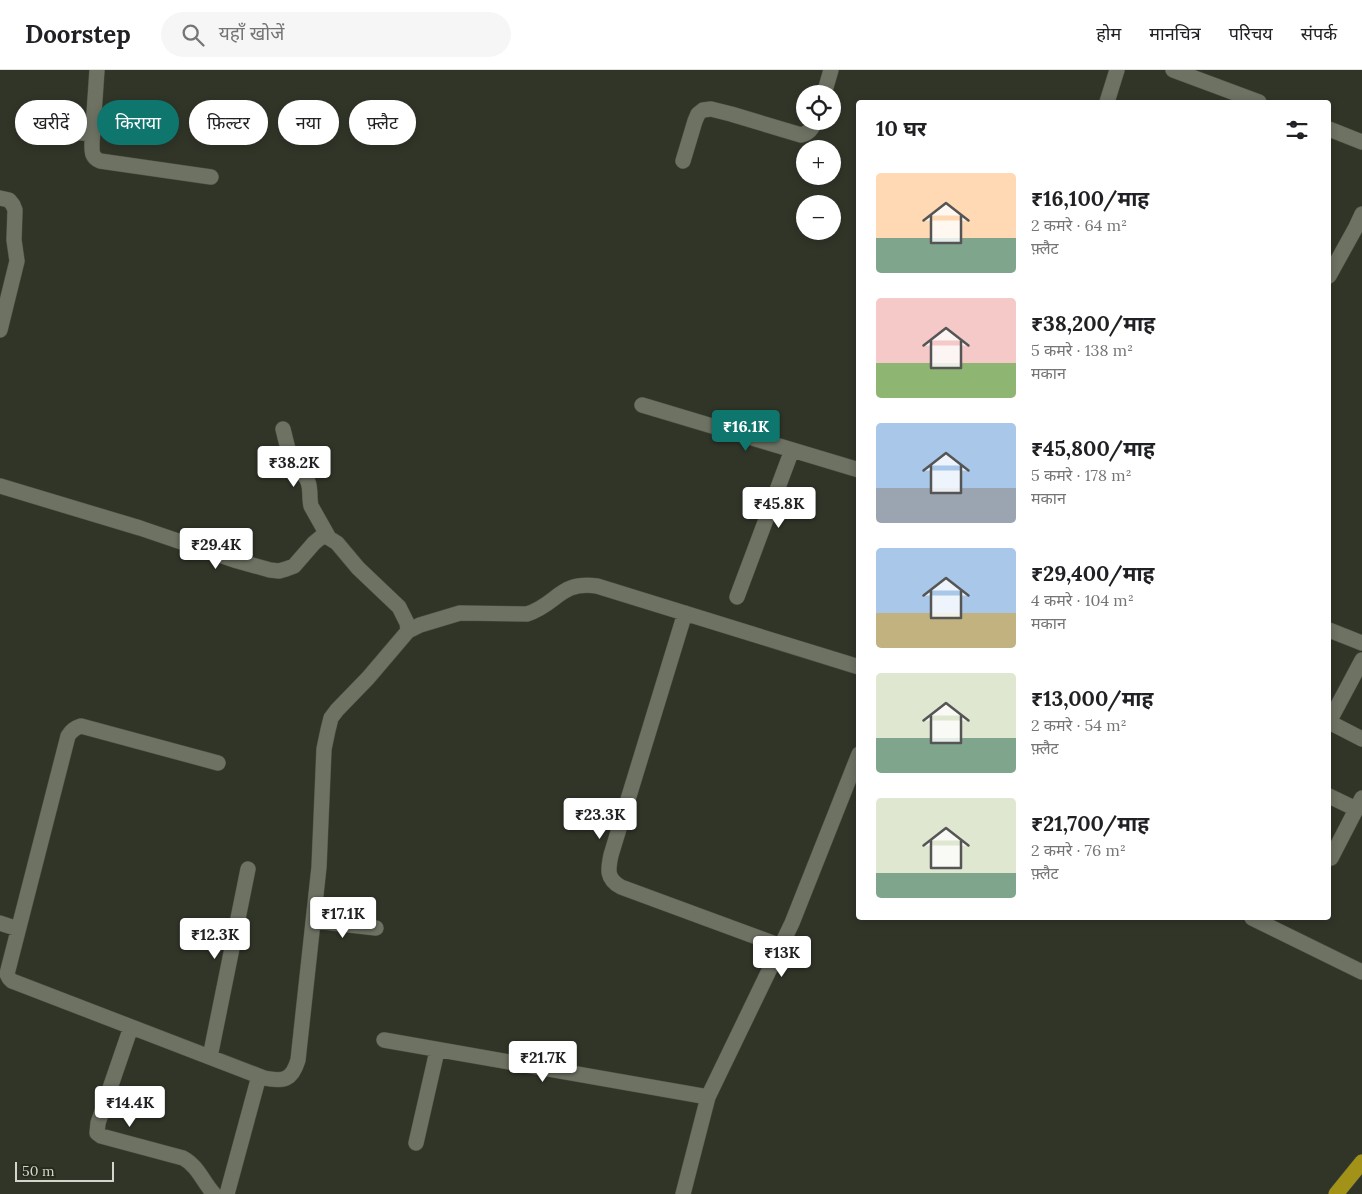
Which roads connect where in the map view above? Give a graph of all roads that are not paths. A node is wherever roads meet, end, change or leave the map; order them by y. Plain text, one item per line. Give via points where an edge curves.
1 (97, 70) edge
2 (831, 70) edge
3 (1117, 70) edge
4 (1173, 70) edge
5 (827, 85) edge
6 (1108, 100) edge
7 (1254, 100) edge
8 (810, 130) edge
9 (1331, 130) edge
10 (87, 133) edge
11 (92, 134) junction
12 (1362, 142) edge
13 (683, 161) dead end
14 (211, 177) dead end
15 (0, 198) edge
16 (1362, 214) edge
17 (1331, 272) edge
18 (0, 330) edge
19 (642, 405) dead end
20 (283, 429) dead end
21 (792, 450) junction
22 (856, 469) edge
23 (0, 486) edge
24 (329, 538) junction
25 (737, 597) dead end
26 (685, 613) junction
27 (408, 631) junction
28 (1331, 631) edge
29 (1362, 643) edge
30 (1362, 660) edge
31 (856, 666) edge
32 (1331, 718) edge
33 (1331, 723) edge
34 (1362, 739) edge
35 (856, 762) edge
36 (218, 763) dead end
37 (1331, 796) edge
38 (1359, 803) edge
39 (1331, 858) dead end
40 (248, 869) dead end
41 (1256, 920) edge
42 (314, 921) junction
43 (0, 923) edge
44 (376, 928) dead end
45 (18, 929) junction
46 (781, 946) junction
47 (1362, 972) edge
48 (131, 1027) junction
49 (384, 1040) dead end
50 (437, 1050) junction
51 (210, 1057) junction
52 (259, 1076) junction
53 (708, 1097) junction
54 (416, 1143) dead end
55 (1362, 1162) edge
56 (214, 1194) edge
57 (227, 1194) edge
58 (683, 1194) edge
59 (1336, 1194) edge

1 - 11 street
2 - 5 street
3 - 6 street
4 - 7 street
8 - 13 street via 801,135 731,114 704,110 695,121
9 - 12 street
10 - 11 street
11 - 14 street via 92,155 100,161
15 - 18 street via 14,205 17,261
16 - 17 street
19 - 21 street
20 - 24 street via 291,459 306,477 311,506
21 - 22 street
21 - 25 street
23 - 24 street via 270,570 294,566 320,538
24 - 27 street via 399,607
26 - 27 street via 597,586 579,585 527,614 460,613
26 - 31 street
26 - 46 street via 611,855 610,877 621,887
27 - 42 street via 337,710 328,730 324,749
28 - 29 street
30 - 32 street
33 - 34 street
35 - 46 street
36 - 45 street via 81,726 71,731
37 - 38 street
38 - 39 street
40 - 51 street
41 - 47 street
42 - 44 street
42 - 52 street via 295,1070 283,1080
43 - 45 street
45 - 48 street via 8,978
46 - 53 street
48 - 51 street
48 - 56 street via 97,1133 183,1158 195,1167
49 - 50 street
50 - 53 street
50 - 54 street
51 - 52 street
52 - 57 street
53 - 58 street
55 - 59 highway

